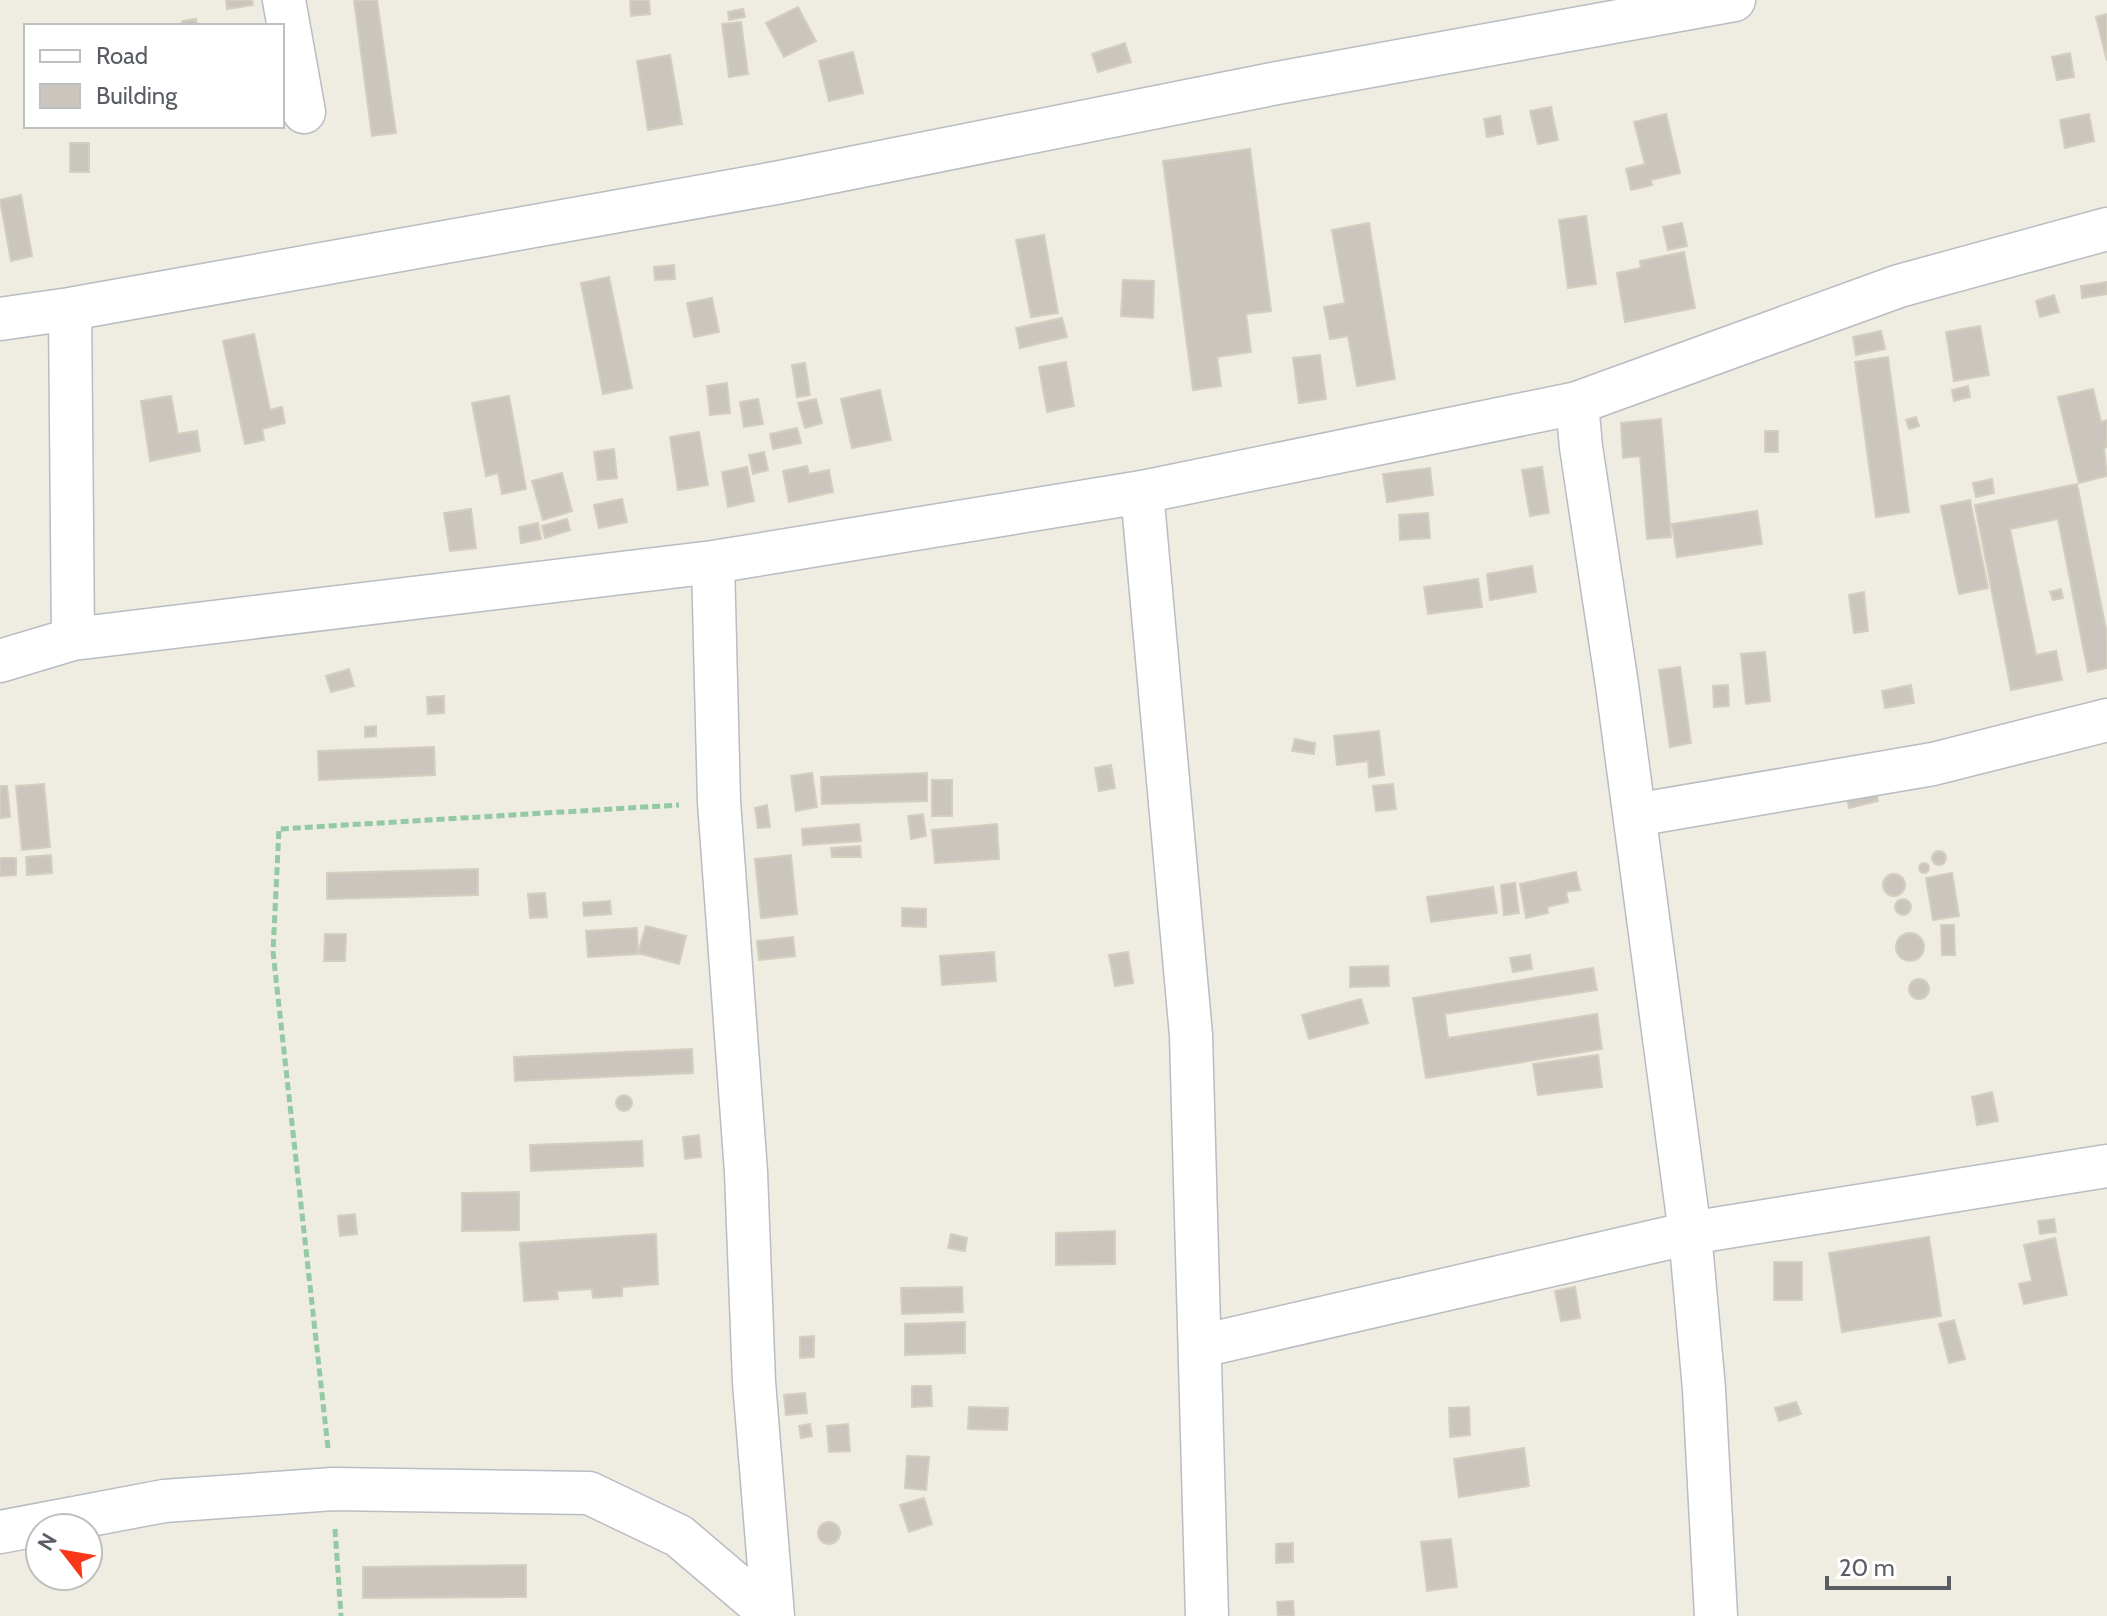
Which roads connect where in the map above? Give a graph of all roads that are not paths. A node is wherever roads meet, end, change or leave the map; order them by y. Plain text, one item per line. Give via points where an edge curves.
1 (284, 0) edge
2 (1734, 0) edge
3 (304, 112) dead end
4 (2107, 229) edge
5 (70, 309) junction
6 (0, 319) edge
7 (1577, 403) junction
8 (1142, 492) junction
9 (713, 562) junction
10 (73, 639) junction
11 (0, 661) edge
12 (2107, 720) edge
13 (1635, 815) junction
14 (2107, 1166) edge
15 (1690, 1233) junction
16 (1201, 1346) junction
17 (0, 1532) edge
18 (1207, 1616) edge
19 (1716, 1616) edge

1 - 3 street
2 - 5 street via 1272,84 781,182
4 - 7 street via 1899,286
5 - 6 street
5 - 10 street
7 - 8 street
7 - 13 street
8 - 9 street
8 - 16 street via 1191,1035
9 - 10 street
9 - 17 street via 719,802 773,1616 679,1536 589,1493 333,1489 164,1501
10 - 11 street
12 - 13 street via 1933,764
13 - 15 street
14 - 15 street
15 - 16 street
15 - 19 street
16 - 18 street

